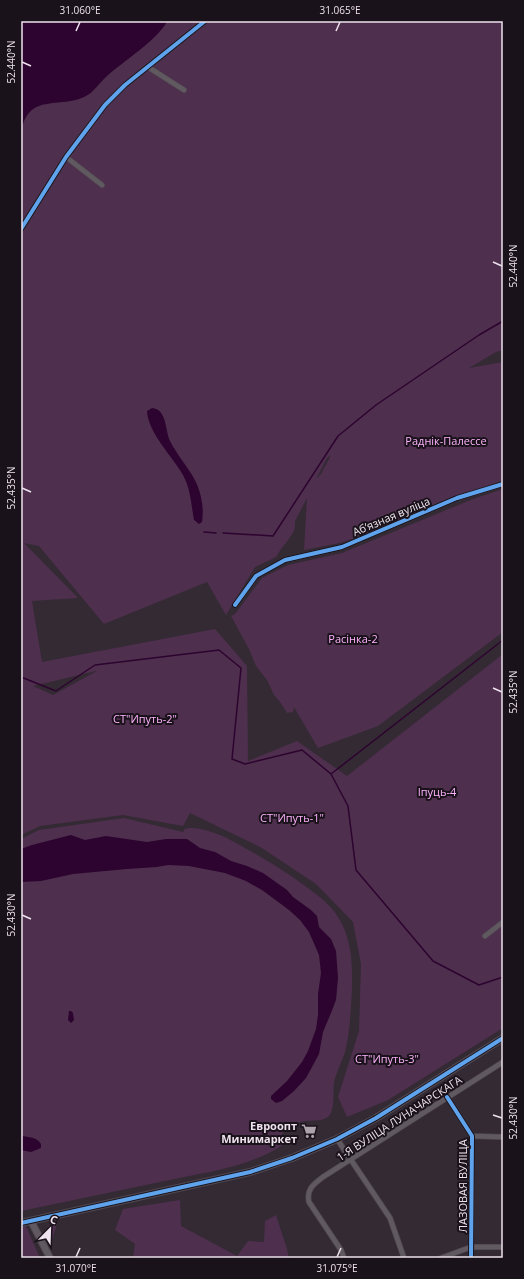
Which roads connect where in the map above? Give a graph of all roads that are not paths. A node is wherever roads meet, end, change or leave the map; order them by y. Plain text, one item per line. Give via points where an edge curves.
1 (205, 21) edge
2 (148, 67) junction
3 (184, 90) dead end
4 (66, 157) junction
5 (102, 185) dead end
6 (21, 229) edge
7 (503, 484) edge
8 (235, 606) dead end
9 (503, 922) edge
10 (485, 936) dead end
11 (503, 1038) edge
12 (503, 1062) edge
13 (447, 1098) junction
14 (472, 1136) junction
15 (503, 1136) edge
16 (337, 1139) junction
17 (351, 1159) junction
18 (31, 1221) junction
19 (21, 1223) edge
20 (471, 1247) junction
21 (503, 1247) edge
22 (50, 1258) edge
23 (344, 1258) edge
24 (404, 1258) edge
25 (441, 1258) edge
26 (471, 1258) edge

1 - 2 street
2 - 3 street
2 - 4 street via 105,105
4 - 5 street
4 - 6 street
7 - 8 street, Абʼязная вуліца via 457,498 342,547 285,560 256,576
9 - 10 street
11 - 16 street via 376,1118
12 - 13 street, 1-Я ВУЛІЦА ЛУНАЧАРСКАГА
13 - 14 street, ЛАЗОВАЯ ВУЛІЦА
13 - 17 street, 1-Я ВУЛІЦА ЛУНАЧАРСКАГА
14 - 15 street
14 - 20 street, ЛАЗОВАЯ ВУЛІЦА
16 - 17 street
16 - 18 street via 250,1172
17 - 23 street, 1-Я ВУЛІЦА ЛУНАЧАРСКАГА via 314,1184 308,1193 309,1202
17 - 24 street via 390,1218
18 - 19 street
18 - 22 street
20 - 21 street
20 - 25 street
20 - 26 street, ЛАЗОВАЯ ВУЛІЦА

